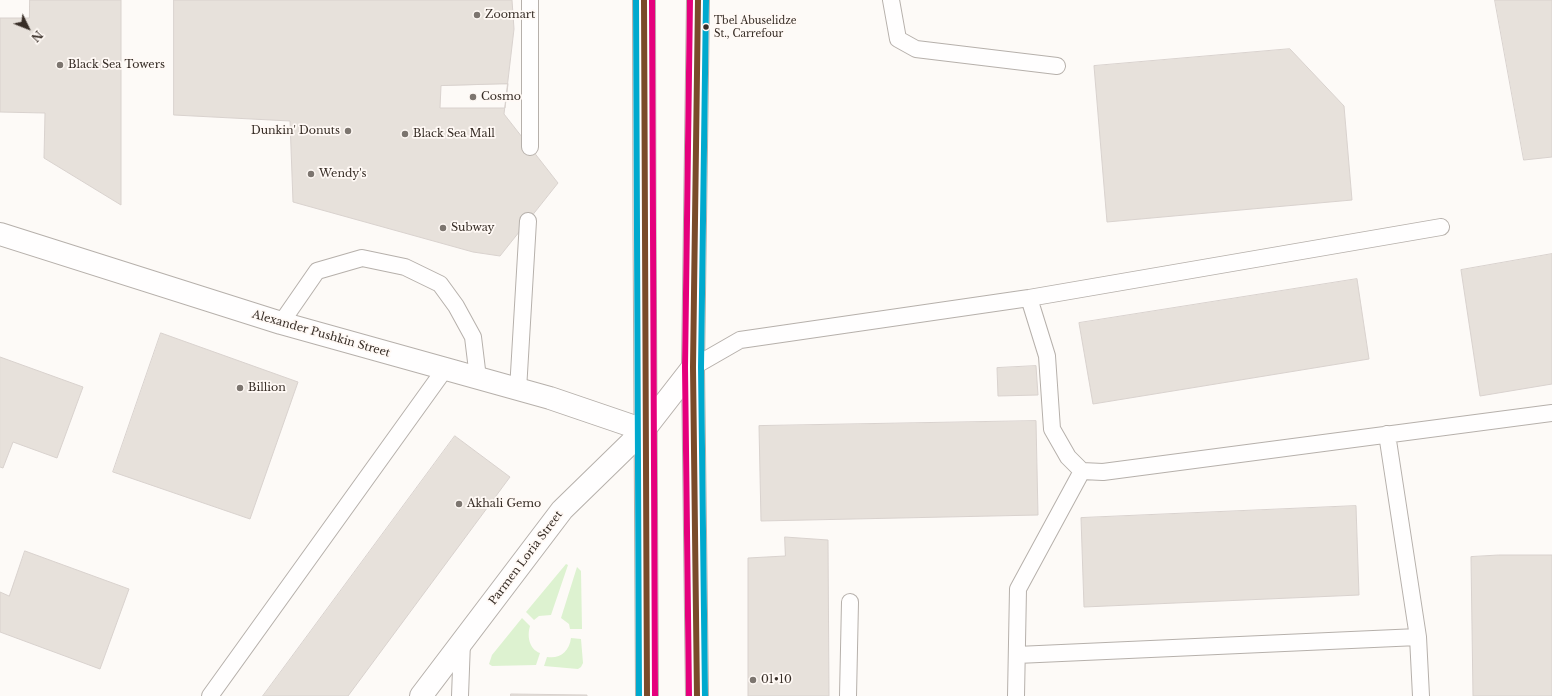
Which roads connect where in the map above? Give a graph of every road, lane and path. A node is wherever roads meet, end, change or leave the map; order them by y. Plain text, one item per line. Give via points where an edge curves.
1 (530, 0) edge
2 (644, 0) edge
3 (698, 0) edge
4 (891, 0) edge
5 (1057, 66) dead end
6 (530, 147) dead end
7 (528, 221) dead end
8 (1441, 227) dead end
9 (0, 234) edge
10 (1029, 298) junction
11 (281, 323) junction
12 (693, 367) junction
13 (445, 369) junction
14 (478, 378) junction
15 (518, 390) junction
16 (1552, 413) edge
17 (644, 430) junction
18 (1387, 434) junction
19 (1082, 471) junction
20 (850, 602) dead end
21 (1418, 637) junction
22 (462, 642) junction
23 (1017, 655) junction
24 (210, 696) edge
25 (421, 696) edge
26 (460, 696) edge
27 (647, 696) edge
28 (697, 696) edge
29 (848, 696) edge
30 (1016, 696) edge
31 (1421, 696) edge

1 - 6 lane
2 - 17 main road
3 - 12 main road
4 - 5 lane via 898,39 916,49
7 - 15 lane
8 - 10 lane
9 - 11 main road, Alexander Pushkin Street
10 - 12 lane via 740,340
10 - 19 lane via 1047,356 1052,429 1068,457
11 - 13 main road, Alexander Pushkin Street
11 - 14 lane via 317,271 362,258 405,267 440,284 456,306 472,336
12 - 17 main road, Parmen Loria Street
12 - 28 main road
13 - 14 main road, Alexander Pushkin Street
13 - 24 lane
14 - 15 main road, Alexander Pushkin Street
15 - 17 main road, Alexander Pushkin Street via 550,398
16 - 18 lane
17 - 22 main road, Parmen Loria Street via 562,510
17 - 27 main road
18 - 19 lane via 1103,472
18 - 21 lane
19 - 23 lane via 1018,590
20 - 29 lane
21 - 23 lane
21 - 31 lane
22 - 25 main road, Parmen Loria Street
22 - 26 lane
23 - 30 lane

